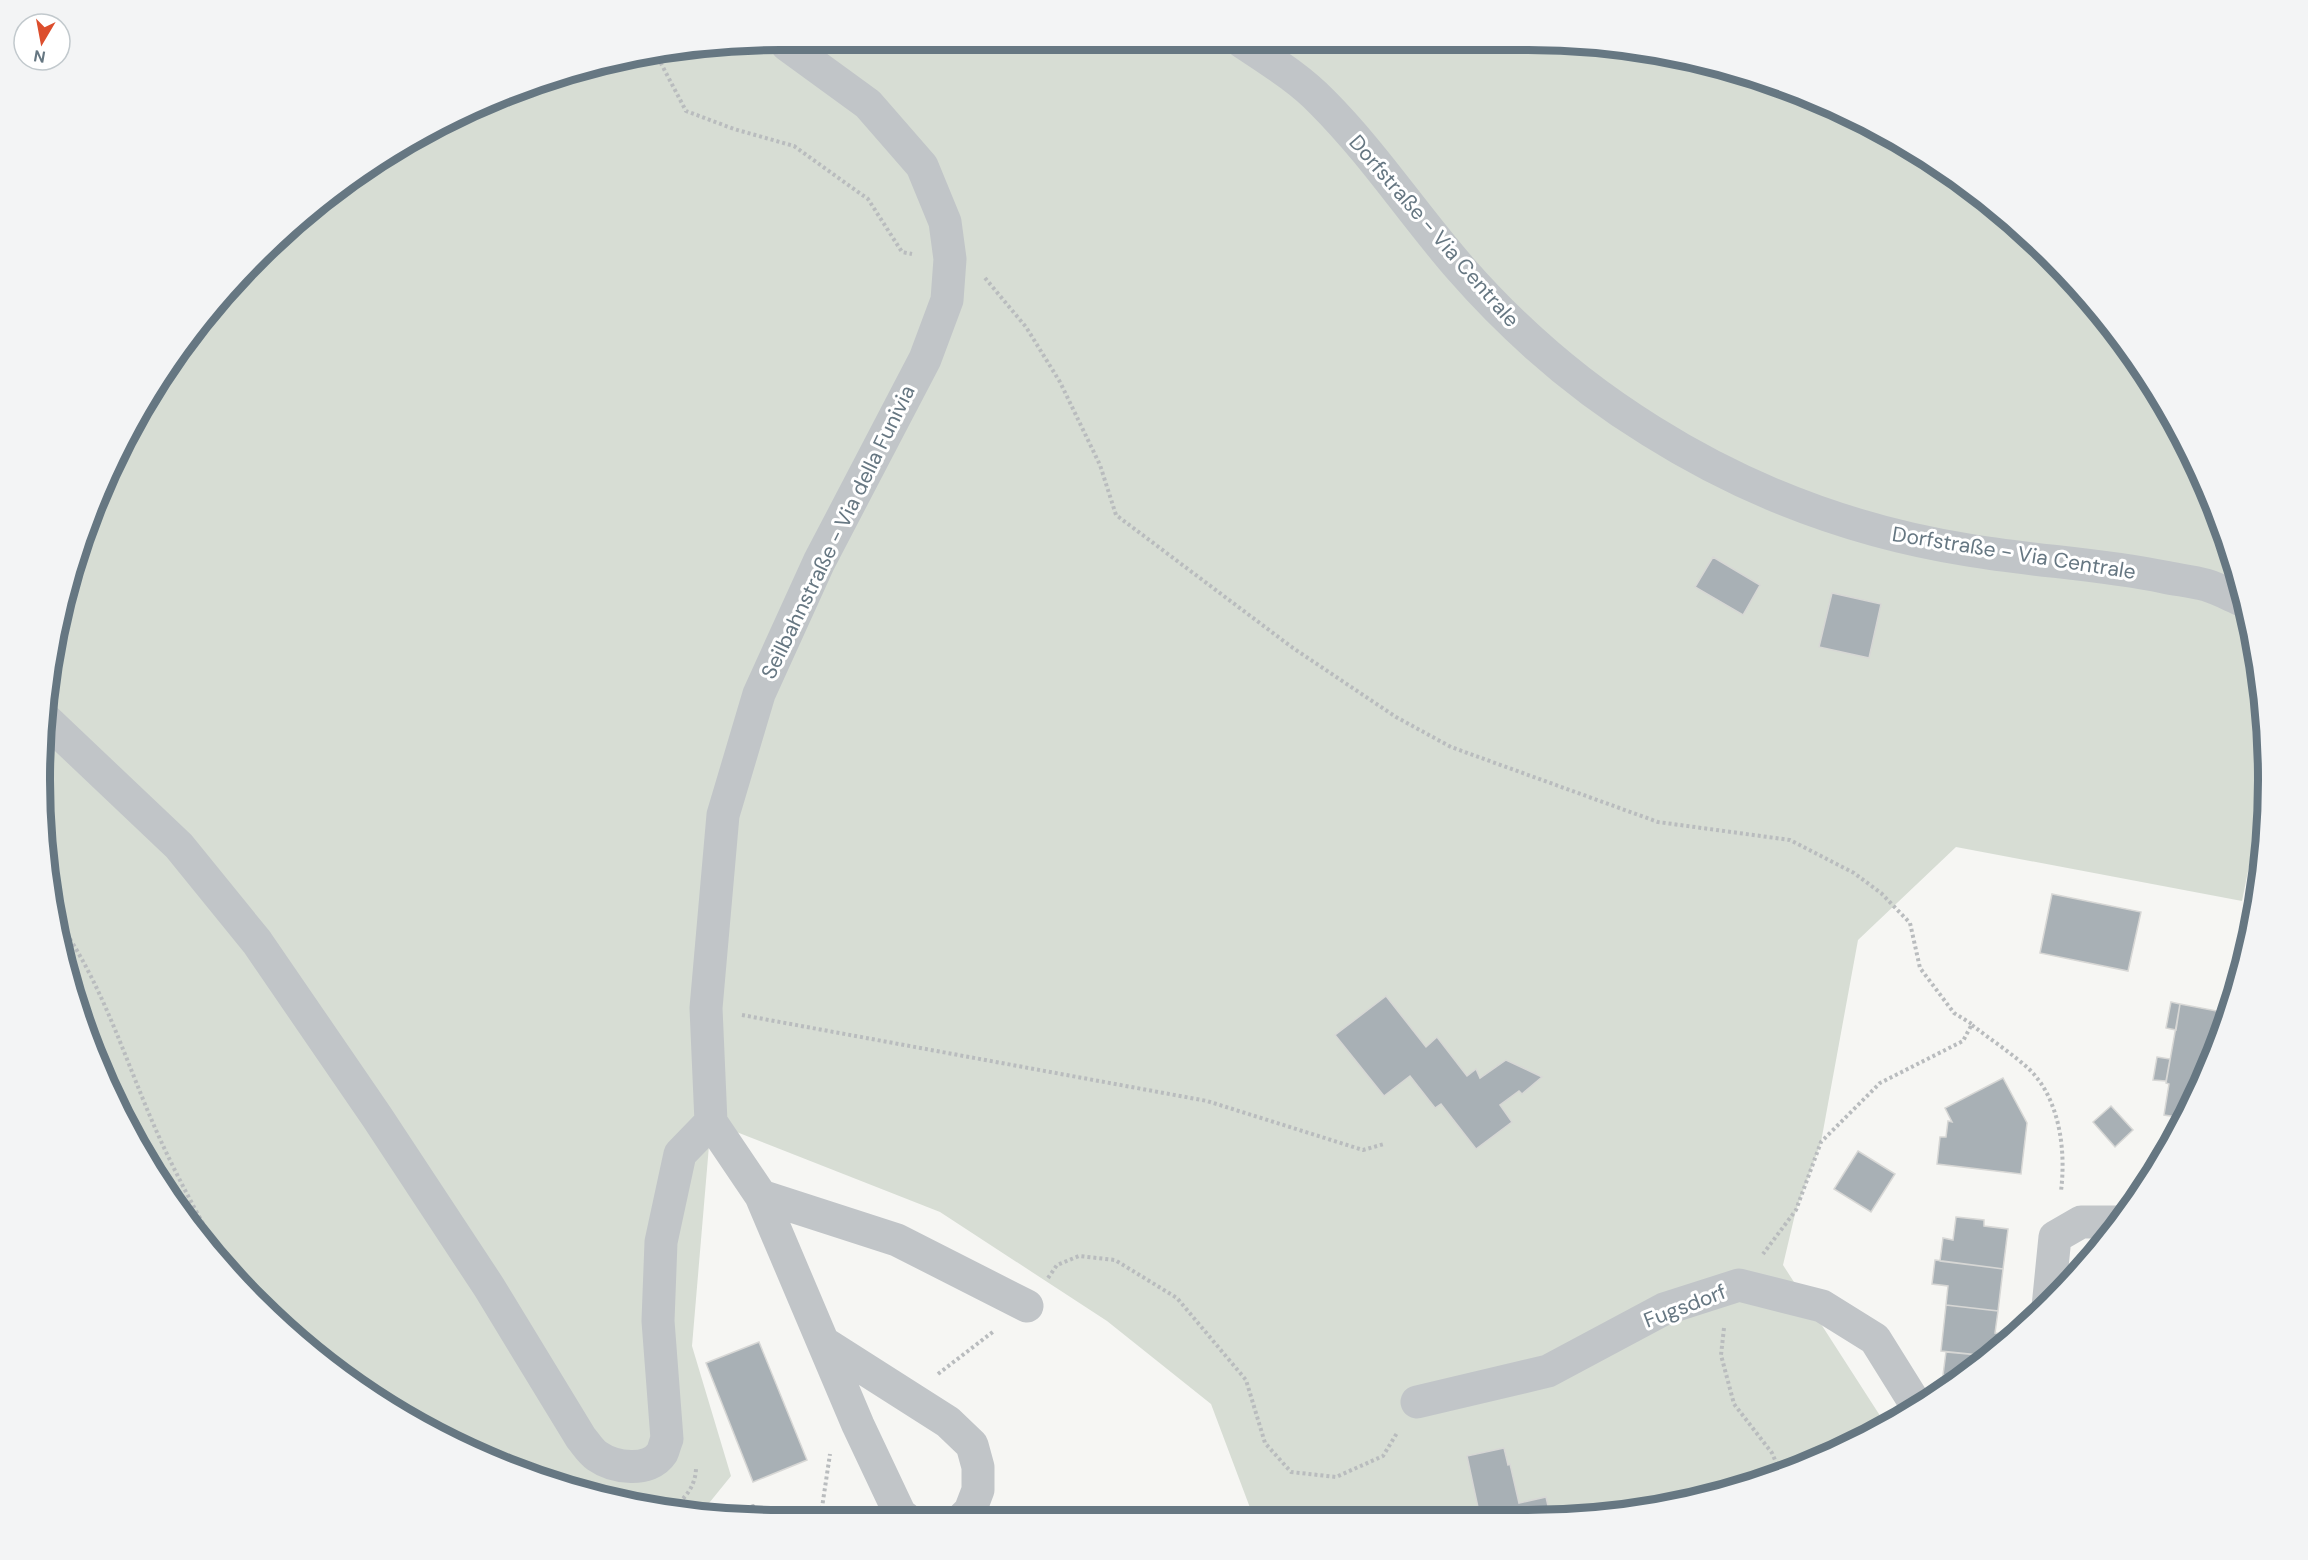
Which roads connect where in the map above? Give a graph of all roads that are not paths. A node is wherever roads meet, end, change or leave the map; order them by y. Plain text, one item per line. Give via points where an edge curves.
1 (795, 50) edge
2 (1255, 50) edge
3 (2235, 597) edge
4 (52, 725) edge
5 (711, 1122) junction
6 (761, 1196) junction
7 (2110, 1222) edge
8 (2049, 1292) edge
9 (1027, 1306) road end
10 (824, 1343) junction
11 (1913, 1400) edge
12 (1417, 1402) road end
13 (898, 1510) edge
14 (970, 1510) edge

1 - 5 street, Seilbahnstraße - Via della Funivia via 868,104 922,166 945,222 950,259 947,300 925,359 819,562 759,694 723,815 706,1008
2 - 3 street, Dorfstraße - Via Centrale via 1321,100 1460,268 1524,335 1650,431 1728,476 1810,510 1895,537 1970,551 2139,572 2206,585
4 - 5 street via 179,846 256,942 489,1287 581,1438 596,1456 615,1465 635,1467 652,1461 662,1453 667,1439 658,1321 661,1242 680,1154
5 - 6 street
6 - 9 street via 897,1240
6 - 10 street
7 - 8 street via 2080,1222 2055,1237
10 - 13 street
10 - 14 street via 948,1422 972,1445 978,1467 978,1490
11 - 12 street, Fugsdorf via 1875,1339 1822,1306 1739,1285 1664,1309 1548,1371

